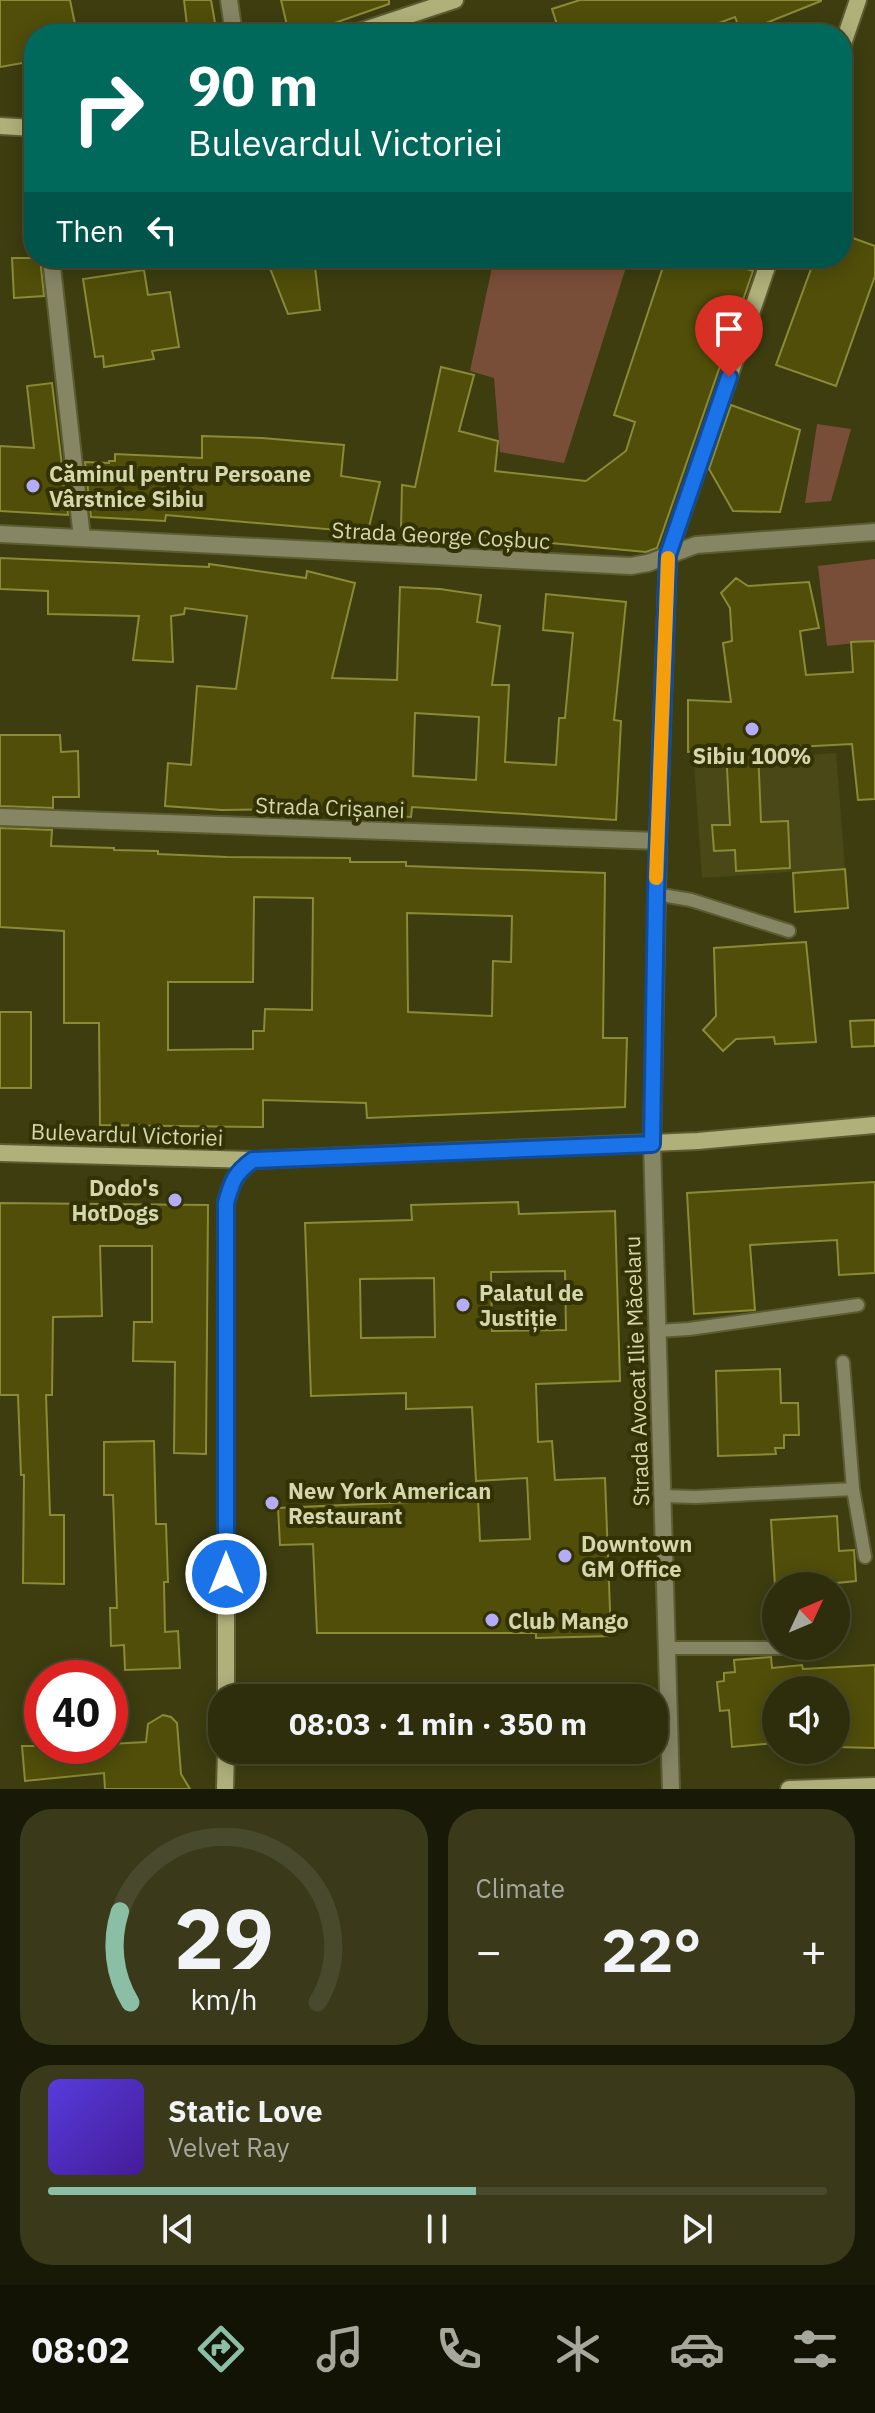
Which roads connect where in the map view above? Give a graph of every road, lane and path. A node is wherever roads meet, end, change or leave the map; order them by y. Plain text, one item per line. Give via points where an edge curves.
1 (229, 0) edge
2 (455, 0) edge
3 (858, 0) edge
4 (233, 24) edge
5 (382, 24) edge
6 (850, 24) edge
7 (0, 126) edge
8 (24, 127) edge
9 (52, 268) edge
10 (767, 268) edge
11 (875, 532) edge
12 (0, 534) edge
13 (82, 538) junction
14 (668, 555) junction
15 (0, 817) edge
16 (658, 841) junction
17 (656, 894) junction
18 (789, 931) dead end
19 (875, 1125) edge
20 (652, 1144) junction
21 (0, 1153) edge
22 (253, 1160) junction
23 (858, 1305) dead end
24 (657, 1331) junction
25 (843, 1362) dead end
26 (853, 1489) junction
27 (662, 1496) junction
28 (865, 1557) dead end
29 (666, 1648) junction
30 (762, 1648) edge
31 (226, 1684) edge
32 (226, 1764) edge
33 (875, 1786) edge
34 (225, 1789) edge
35 (671, 1789) edge
36 (789, 1789) edge

1 - 4 street
2 - 5 street
3 - 6 street
7 - 8 street
9 - 13 street
10 - 14 street
11 - 14 street, Strada George Coșbuc via 696,545
12 - 13 street, Strada George Coșbuc
13 - 14 street, Strada George Coșbuc via 631,566
14 - 16 street
15 - 16 street, Strada Crișanei
16 - 17 street
17 - 18 lane
17 - 20 street
19 - 20 street, Bulevardul Victoriei
20 - 22 street, Bulevardul Victoriei
20 - 24 street, Strada Avocat Ilie Măcelaru
21 - 22 street, Bulevardul Victoriei
22 - 31 street via 232,1181 226,1203
23 - 24 lane
24 - 27 street, Strada Avocat Ilie Măcelaru
25 - 26 lane
26 - 27 lane
26 - 28 lane
27 - 29 street, Strada Avocat Ilie Măcelaru
29 - 30 lane
29 - 35 street, Strada Avocat Ilie Măcelaru
32 - 34 street
33 - 36 street

